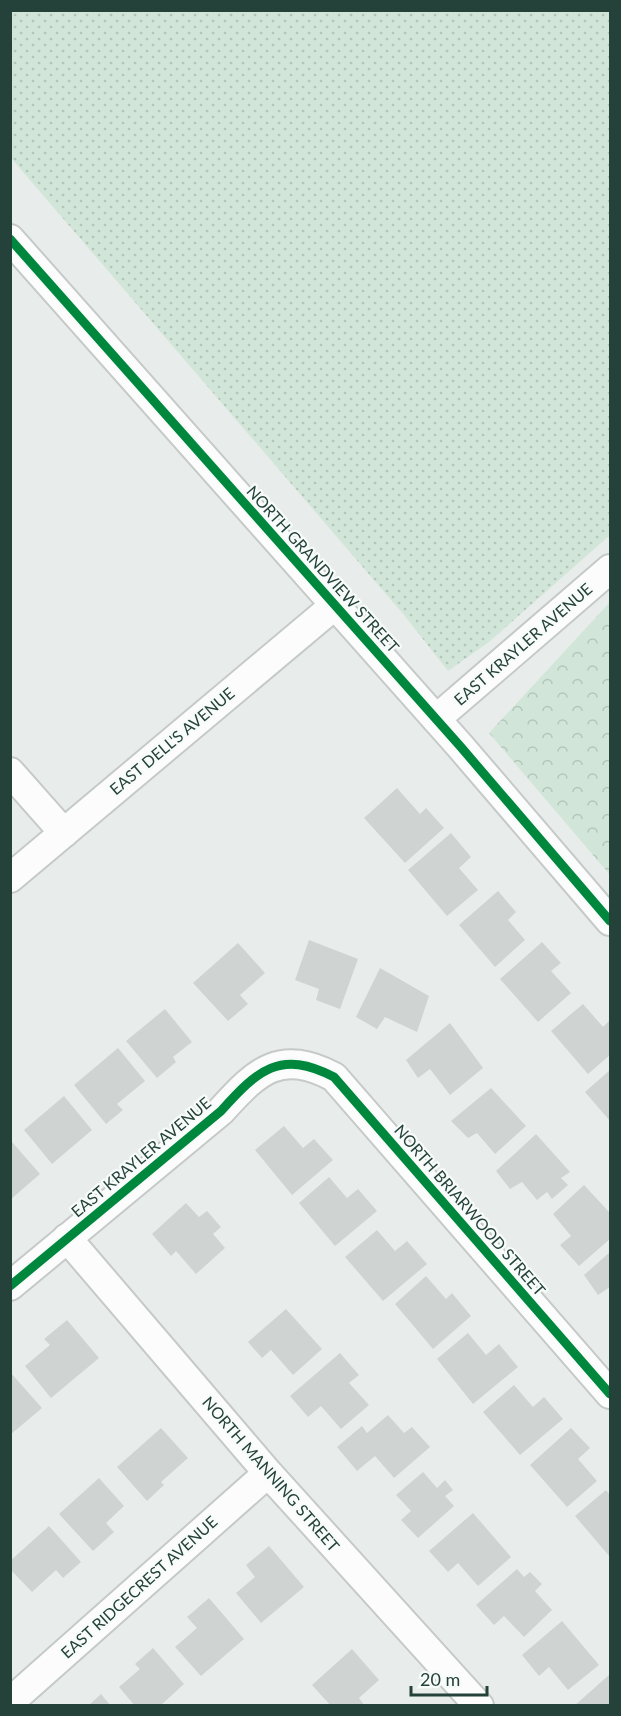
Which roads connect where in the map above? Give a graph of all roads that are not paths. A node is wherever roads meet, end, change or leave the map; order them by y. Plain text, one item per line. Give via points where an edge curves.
1 (10, 239) edge
2 (610, 569) edge
3 (334, 605) junction
4 (436, 719) junction
5 (10, 772) edge
6 (64, 833) junction
7 (10, 878) edge
8 (610, 921) edge
9 (295, 1064) joint
10 (67, 1238) junction
11 (10, 1286) edge
12 (610, 1394) edge
13 (268, 1473) junction
14 (10, 1702) edge
15 (468, 1702) edge

1 - 3 street, NORTH GRANDVIEW STREET
2 - 4 street, EAST KRAYLER AVENUE
3 - 4 street, NORTH GRANDVIEW STREET
3 - 6 street, EAST DELL'S AVENUE
4 - 8 street, NORTH GRANDVIEW STREET
5 - 6 street
6 - 7 street, EAST DELL'S AVENUE
9 - 10 street, EAST KRAYLER AVENUE via 267,1068 246,1082 221,1111
9 - 12 street, NORTH BRIARWOOD STREET via 311,1065 334,1077
10 - 11 street, EAST KRAYLER AVENUE
10 - 13 street, NORTH MANNING STREET
13 - 14 street, EAST RIDGECREST AVENUE
13 - 15 street, NORTH MANNING STREET

